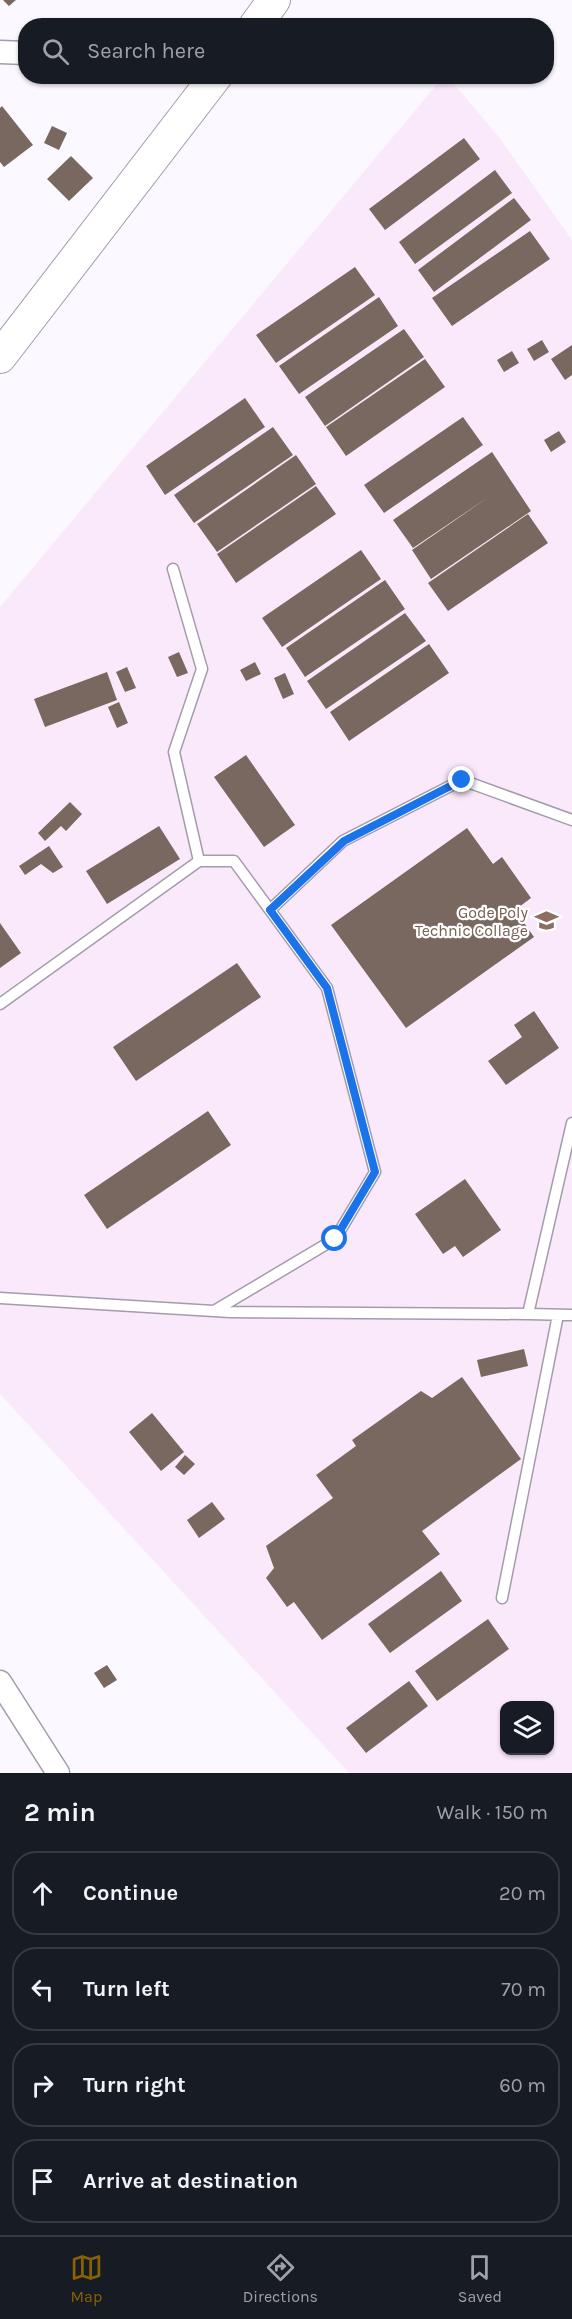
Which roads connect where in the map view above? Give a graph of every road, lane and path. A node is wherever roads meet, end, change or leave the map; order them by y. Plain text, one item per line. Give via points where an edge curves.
1 (274, 0) edge
2 (261, 18) edge
3 (0, 52) edge
4 (18, 53) edge
5 (210, 84) edge
6 (0, 357) edge
7 (173, 568) dead end
8 (572, 820) edge
9 (199, 861) junction
10 (270, 910) junction
11 (0, 1004) edge
12 (572, 1123) edge
13 (0, 1298) edge
14 (214, 1311) junction
15 (528, 1314) junction
16 (558, 1315) junction
17 (572, 1315) edge
18 (502, 1598) dead end
19 (0, 1682) edge
20 (58, 1773) edge

1 - 2 street
3 - 4 street
5 - 6 street
7 - 9 lane via 202,669 174,752
8 - 10 lane via 462,780 344,841
9 - 10 lane via 234,861
9 - 11 lane
10 - 14 lane via 327,988 375,1172 335,1239
12 - 15 lane
13 - 14 lane
14 - 15 lane
15 - 16 lane
16 - 17 lane
16 - 18 lane
19 - 20 street

